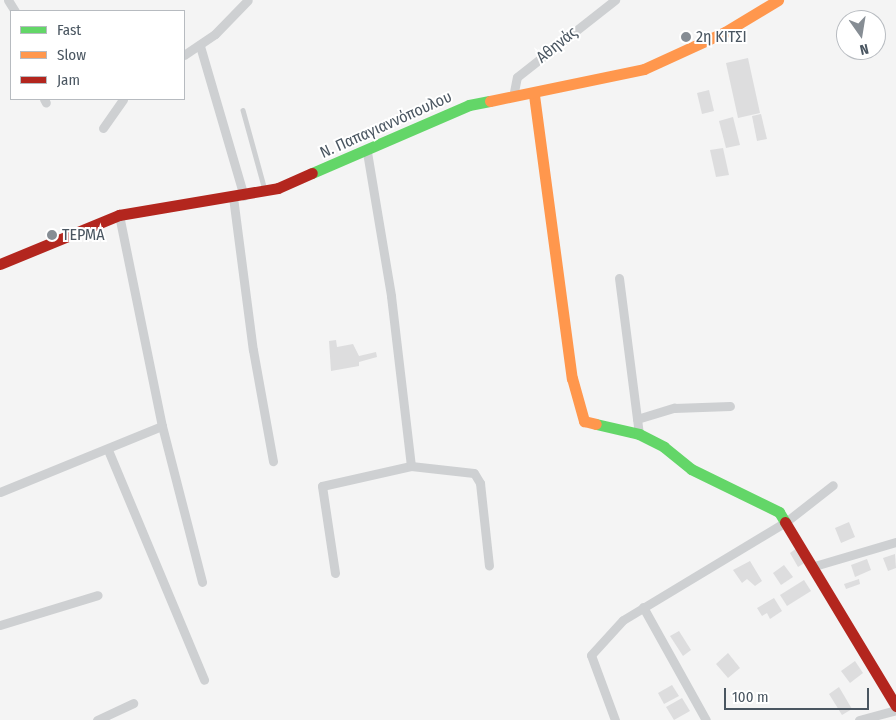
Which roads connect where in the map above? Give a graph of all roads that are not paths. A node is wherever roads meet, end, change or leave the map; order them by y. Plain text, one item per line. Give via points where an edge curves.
1 (248, 0) edge
2 (615, 0) edge
3 (778, 0) edge
4 (200, 46) junction
5 (185, 54) edge
6 (534, 94) junction
7 (513, 97) junction
8 (122, 100) edge
9 (243, 110) dead end
10 (103, 128) dead end
11 (367, 152) junction
12 (265, 191) junction
13 (238, 197) junction
14 (119, 216) junction
15 (0, 264) edge
16 (619, 278) dead end
17 (730, 406) dead end
18 (637, 419) junction
19 (162, 426) junction
20 (639, 434) junction
21 (108, 450) junction
22 (273, 461) dead end
23 (410, 466) junction
24 (833, 485) dead end
25 (0, 492) edge
26 (787, 521) junction
27 (896, 542) edge
28 (489, 566) dead end
29 (812, 567) junction
30 (335, 573) dead end
31 (202, 582) dead end
32 (98, 595) dead end
33 (643, 607) junction
34 (0, 626) edge
35 (204, 680) dead end
36 (133, 703) dead end
37 (896, 706) edge
38 (896, 710) edge
39 (97, 720) edge
40 (615, 720) edge
41 (706, 720) edge
42 (859, 720) edge

1 - 4 street
2 - 7 street, Αθηνάς via 517,77
3 - 6 street, Ν. Παπαγιαννόπουλου via 725,32 644,69
4 - 5 street
4 - 13 street
6 - 7 street, Ν. Παπαγιαννόπουλου
6 - 20 street via 578,410 584,420
7 - 11 street, Ν. Παπαγιαννόπουλου via 469,105
8 - 10 street
9 - 12 lane
11 - 12 street, Ν. Παπαγιαννόπουλου
11 - 23 street via 391,296
12 - 13 street, Ν. Παπαγιαννόπουλου
13 - 14 street, Ν. Παπαγιαννόπουλου
13 - 22 street via 253,350
14 - 15 street, Ν. Παπαγιαννόπουλου
14 - 19 street
16 - 18 street
17 - 18 street via 674,408
18 - 20 street
19 - 21 street
19 - 31 street
20 - 26 street via 664,446 692,469 779,512
21 - 25 street
21 - 35 street
23 - 28 street via 474,473 480,483
23 - 30 street via 320,489
24 - 26 street
26 - 29 street
26 - 33 street
27 - 29 street
29 - 37 street
32 - 34 street
33 - 40 street via 623,620 591,654
33 - 41 street
36 - 39 street
38 - 42 street

